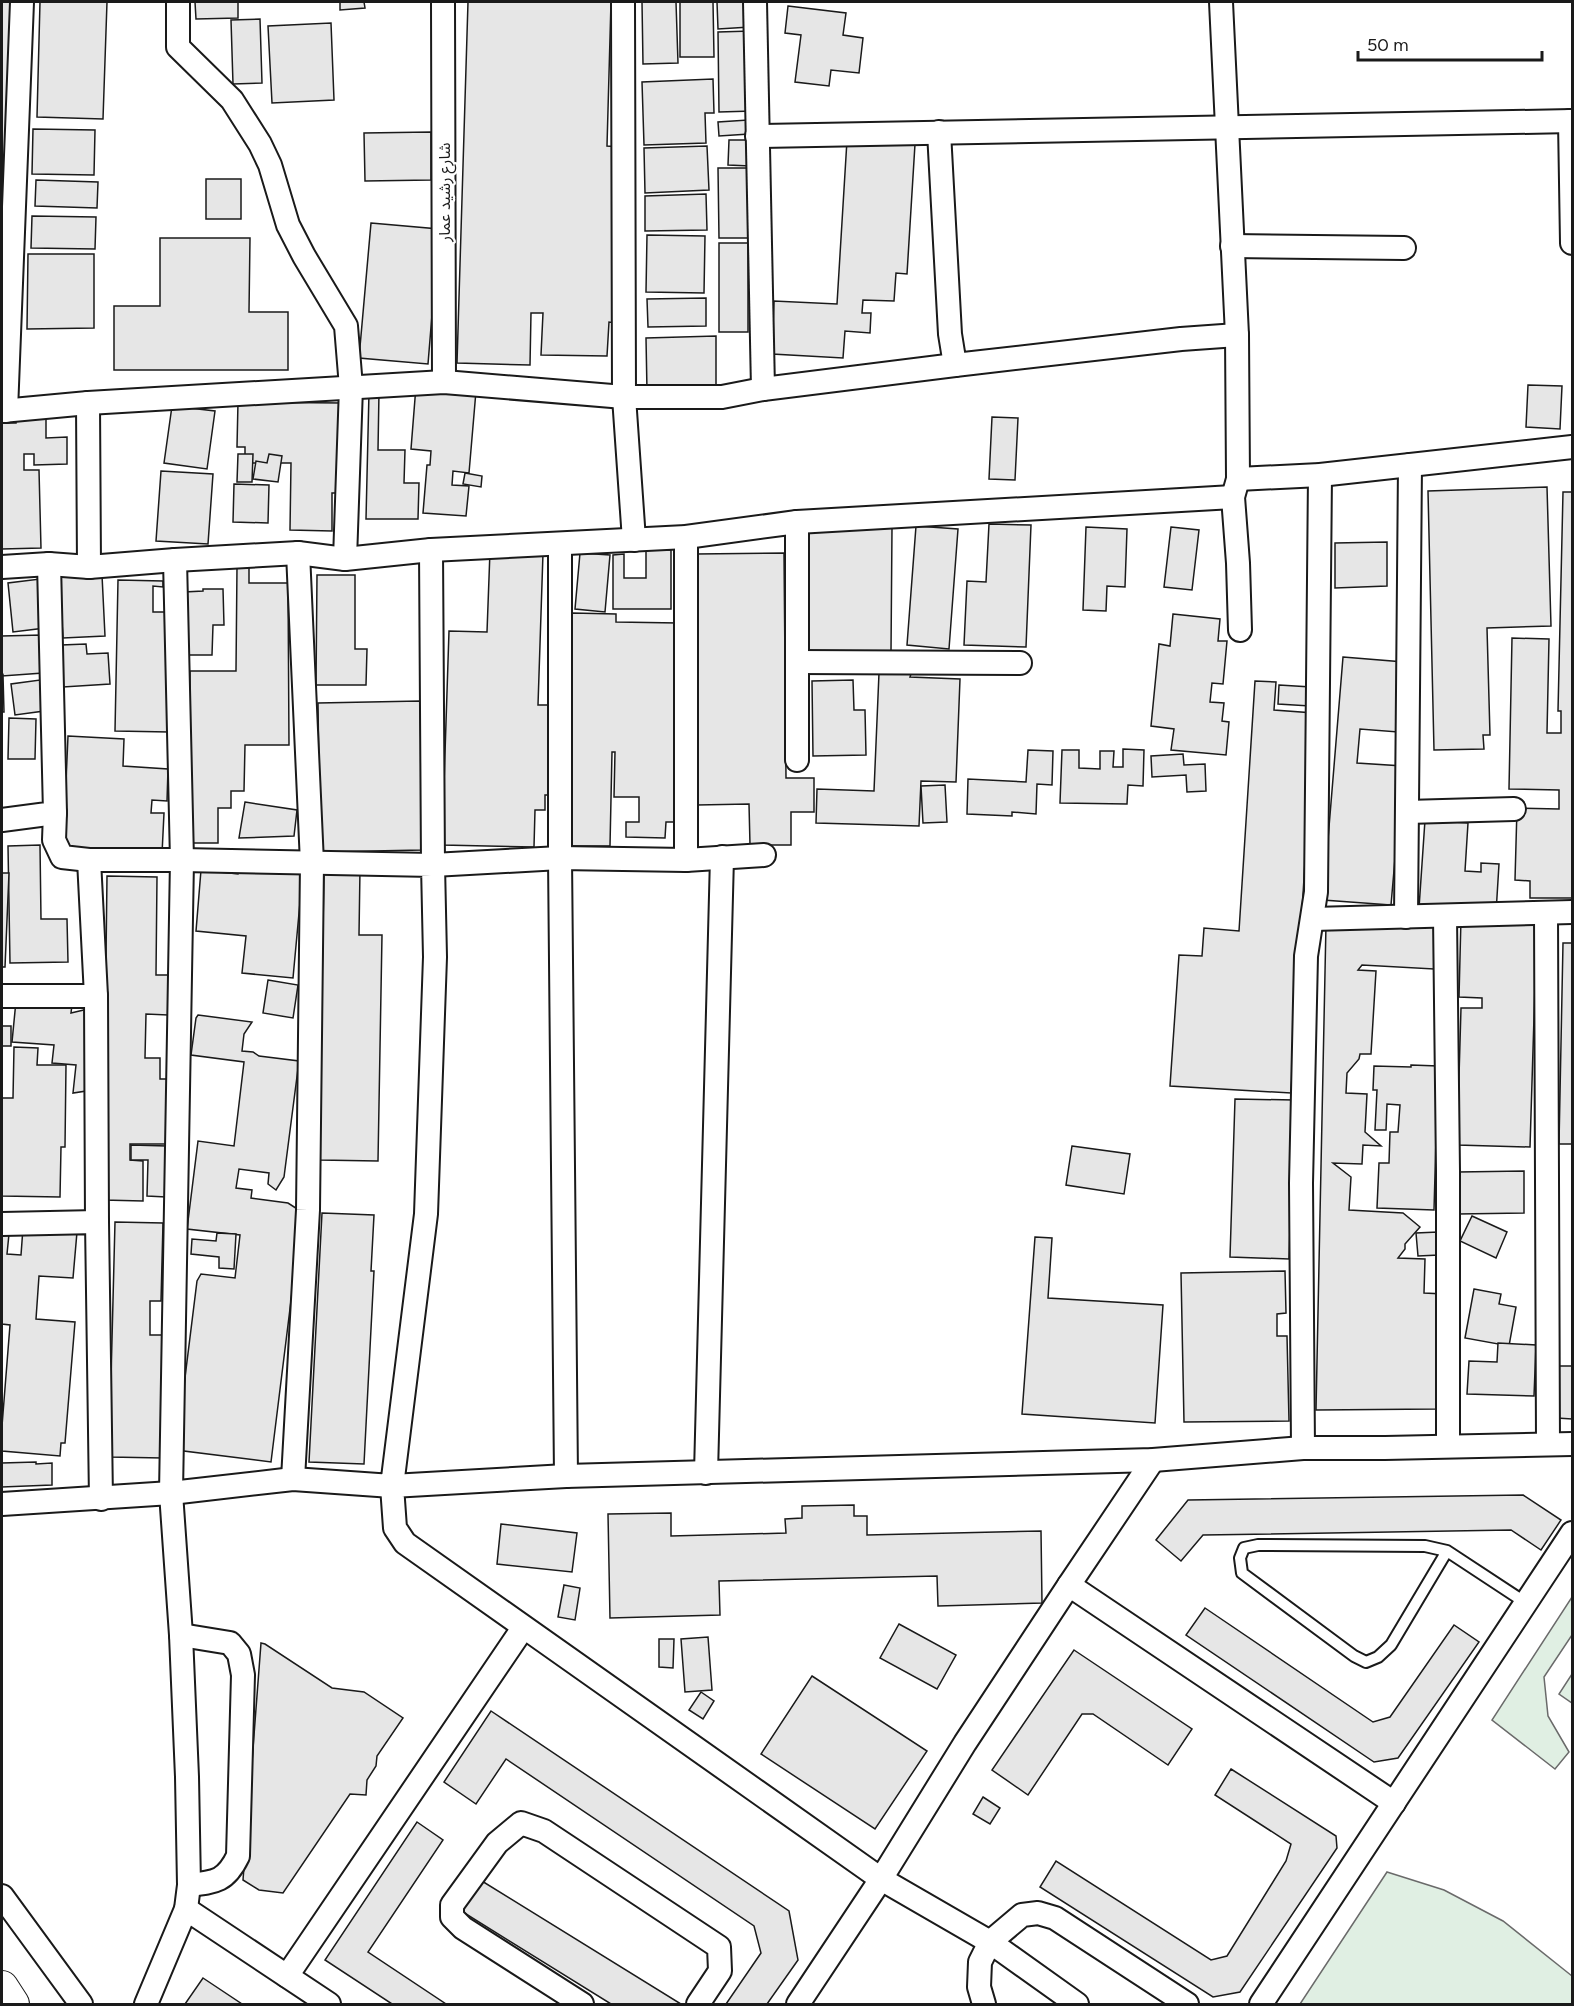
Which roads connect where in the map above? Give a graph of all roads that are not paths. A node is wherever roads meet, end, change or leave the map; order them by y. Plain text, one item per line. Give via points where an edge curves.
1 (22, 2) edge
2 (178, 2) edge
3 (443, 2) edge
4 (623, 2) edge
5 (755, 2) edge
6 (1221, 2) edge
7 (1571, 121) edge
8 (1227, 127) junction
9 (939, 132) junction
10 (757, 136) junction
11 (1572, 243) edge
12 (1232, 246) junction
13 (1404, 248) dead end
14 (1237, 335) junction
15 (955, 365) junction
16 (444, 382) junction
17 (351, 387) junction
18 (763, 389) junction
19 (624, 396) junction
20 (88, 403) junction
21 (4, 411) edge
22 (1572, 447) edge
23 (1410, 465) junction
24 (1320, 475) junction
25 (1236, 488) junction
26 (797, 522) junction
27 (686, 537) junction
28 (634, 540) junction
29 (560, 545) junction
30 (431, 550) junction
31 (298, 554) junction
32 (345, 559) junction
33 (175, 560) junction
34 (49, 564) junction
35 (2, 567) edge
36 (89, 567) junction
37 (1240, 630) dead end
38 (797, 662) junction
39 (1020, 663) dead end
40 (797, 760) dead end
41 (1514, 809) dead end
42 (1407, 812) junction
43 (55, 813) junction
44 (2, 819) edge
45 (764, 855) dead end
46 (722, 857) junction
47 (560, 858) junction
48 (89, 860) junction
49 (182, 860) junction
50 (686, 860) junction
51 (312, 863) junction
52 (433, 865) junction
53 (1572, 912) edge
54 (1546, 913) junction
55 (1445, 916) junction
56 (1406, 917) junction
57 (1312, 919) junction
58 (2, 996) edge
59 (96, 996) junction
60 (97, 1222) junction
61 (2, 1224) edge
62 (1548, 1444) junction
63 (1572, 1444) edge
64 (1448, 1446) junction
65 (1304, 1448) junction
66 (1153, 1460) junction
67 (706, 1473) junction
68 (566, 1476) junction
69 (293, 1479) junction
70 (392, 1486) junction
71 (171, 1493) junction
72 (101, 1499) junction
73 (2, 1504) edge
74 (1572, 1533) edge
75 (1448, 1551) junction
76 (1069, 1585) junction
77 (1526, 1603) junction
78 (523, 1628) junction
79 (181, 1635) junction
80 (1394, 1803) junction
81 (881, 1879) junction
82 (189, 1885) junction
83 (2, 1896) edge
84 (186, 1910) junction
85 (990, 1942) junction
86 (287, 1976) junction
87 (2, 1987) edge
88 (13, 2004) edge
89 (81, 2004) edge
90 (146, 2004) edge
91 (329, 2004) edge
92 (582, 2004) edge
93 (698, 2004) edge
94 (799, 2004) edge
95 (984, 2004) edge
96 (1077, 2004) edge
97 (1187, 2004) edge
98 (1260, 2004) edge

1 - 21 street
2 - 17 street via 178,47 232,100 260,144 288,225 346,326
3 - 16 street, شارع رشيد عمار
4 - 19 street
5 - 10 street
6 - 8 street
7 - 8 street
7 - 11 street
8 - 9 street
8 - 12 street
9 - 10 street
9 - 15 street
10 - 18 street
12 - 13 street
12 - 14 street
14 - 15 street
14 - 25 street
15 - 18 street
16 - 17 street
16 - 19 street
17 - 20 street
17 - 32 street
18 - 19 street via 722,397
19 - 28 street
20 - 21 street
20 - 36 street
22 - 23 street
23 - 24 street
23 - 42 street
24 - 25 street
24 - 57 street via 1316,880
25 - 26 street
25 - 37 street
26 - 27 street
26 - 38 street
27 - 28 street
27 - 50 street
28 - 29 street
29 - 30 street
29 - 47 street
30 - 32 street
30 - 52 street
31 - 32 street
31 - 33 street
31 - 51 street
33 - 36 street
33 - 49 street
34 - 35 street
34 - 36 street
34 - 43 street
38 - 39 street
38 - 40 street
41 - 42 street
42 - 56 street
43 - 44 street
43 - 48 street via 54,840 62,857
45 - 46 street
46 - 50 street
46 - 67 street
47 - 50 street
47 - 52 street
47 - 68 street
48 - 49 street
48 - 59 street
49 - 51 street
49 - 71 street
51 - 52 street
51 - 69 street via 308,1210
52 - 70 street via 435,957 426,1214
53 - 54 street
54 - 55 street
54 - 62 street
55 - 56 street
55 - 64 street
56 - 57 street
57 - 65 street via 1306,956 1301,1184
58 - 59 street
59 - 60 street
60 - 61 street
60 - 72 street
62 - 63 street
62 - 64 street
64 - 65 street
65 - 66 street
66 - 67 street
66 - 76 street
67 - 68 street
68 - 70 street
69 - 70 street
69 - 71 street
70 - 78 street via 395,1528 405,1543
71 - 72 street
71 - 79 street
72 - 73 street
74 - 77 street
75 - 75 lane via 1391,1645 1378,1658 1366,1662 1242,1573 1240,1558 1244,1548 1258,1545 1402,1544
75 - 77 lane
76 - 80 street
76 - 81 street
77 - 80 street
78 - 81 street
78 - 86 street
79 - 82 street
79 - 82 street via 230,1643 239,1654 243,1675 238,1856 221,1879
80 - 98 street
81 - 85 street
81 - 94 street
82 - 84 street
83 - 89 street
84 - 86 street
84 - 90 street
85 - 95 street via 980,1962 979,1987
85 - 96 street
85 - 97 street via 1022,1915 1055,1918
86 - 91 street
87 - 88 main road
92 - 93 street via 463,1928 452,1917 452,1905 497,1843 520,1823 544,1831 719,1947 720,1971

